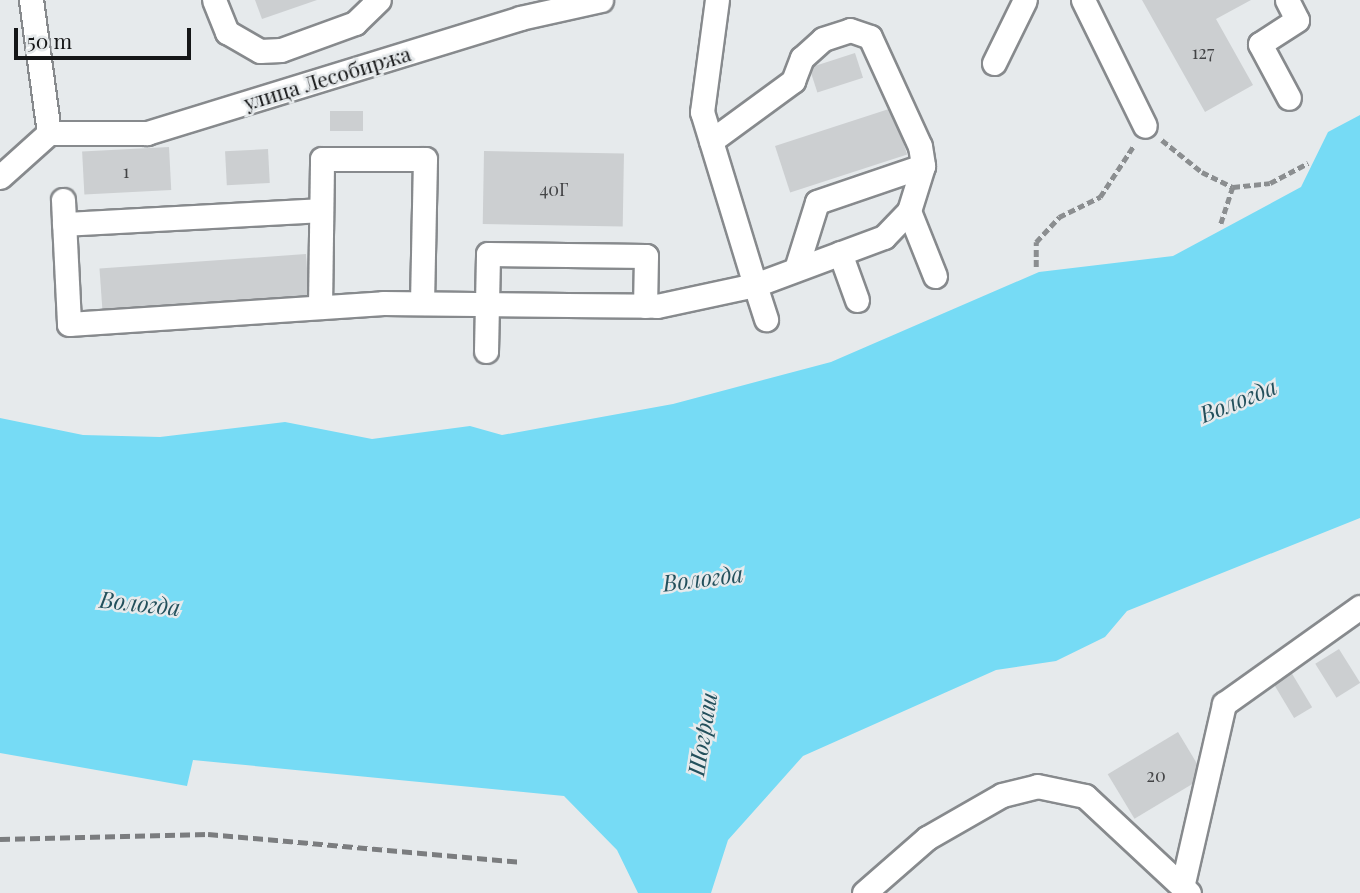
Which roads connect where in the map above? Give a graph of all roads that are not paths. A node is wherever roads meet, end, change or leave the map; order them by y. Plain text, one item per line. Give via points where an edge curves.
1 (31, 0) edge
2 (214, 0) edge
3 (379, 0) edge
4 (601, 0) edge
5 (717, 0) edge
6 (1025, 0) edge
7 (1083, 0) edge
8 (1287, 0) edge
9 (994, 63) dead end
10 (1289, 98) dead end
11 (1145, 127) road end
12 (49, 133) junction
13 (711, 141) junction
14 (923, 166) junction
15 (0, 177) edge
16 (63, 200) dead end
17 (321, 210) junction
18 (909, 211) junction
19 (64, 224) junction
20 (840, 253) junction
21 (796, 269) junction
22 (935, 276) dead end
23 (755, 285) junction
24 (857, 300) dead end
25 (422, 303) junction
26 (486, 304) junction
27 (645, 306) junction
28 (320, 307) junction
29 (766, 319) dead end
30 (486, 351) dead end
31 (1360, 607) edge
32 (1186, 888) edge
33 (864, 893) edge

1 - 12 street
2 - 3 street via 227,32 260,51 281,50 355,23
4 - 12 street, улица Лесобиржа via 520,18 147,133
5 - 13 street via 703,75 702,112
6 - 9 street
7 - 11 street
8 - 10 street via 1297,20 1260,44
12 - 15 street
13 - 14 street via 793,81 802,58 823,39 850,30 870,37 898,89
13 - 23 street
14 - 18 street
14 - 21 street via 817,202
16 - 19 street
17 - 19 street
17 - 25 street via 322,159 425,159
17 - 28 street
18 - 20 street via 884,237
18 - 22 street
19 - 28 street via 69,324
20 - 21 street
20 - 24 street
21 - 23 street
23 - 27 street
23 - 29 street
25 - 26 street
25 - 28 street
26 - 27 street
26 - 27 street via 488,254 646,256
26 - 30 street
31 - 32 street via 1224,704
32 - 33 street via 1085,796 1037,786 1002,795 927,838

